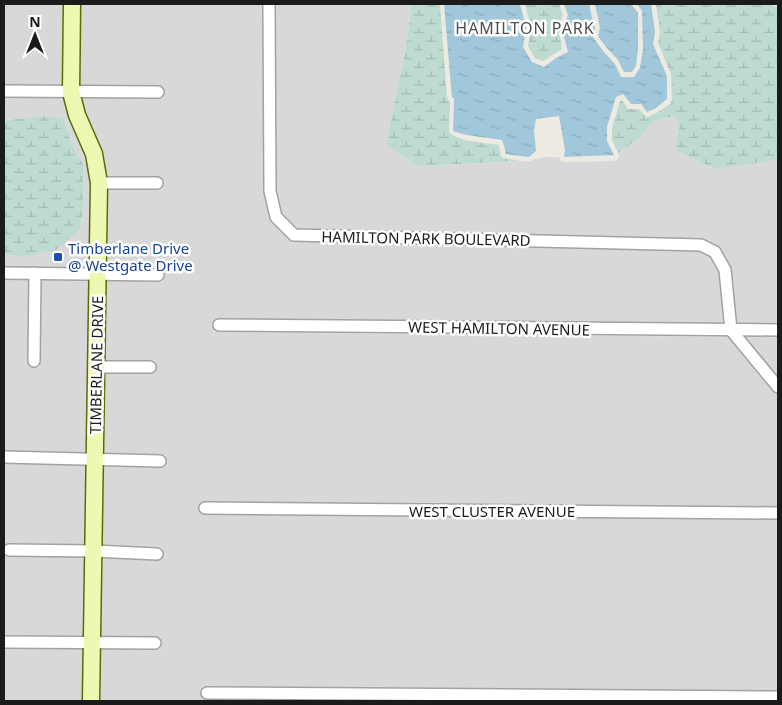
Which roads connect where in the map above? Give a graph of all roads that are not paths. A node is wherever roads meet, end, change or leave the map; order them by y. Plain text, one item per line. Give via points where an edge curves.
1 (72, 4) edge
2 (269, 4) edge
3 (4, 91) edge
4 (71, 92) junction
5 (158, 92) dead end
6 (157, 183) dead end
7 (99, 184) junction
8 (4, 273) edge
9 (35, 273) junction
10 (98, 274) junction
11 (158, 275) dead end
12 (219, 326) dead end
13 (731, 330) junction
14 (778, 330) edge
15 (34, 361) dead end
16 (150, 366) dead end
17 (96, 367) junction
18 (778, 387) edge
19 (4, 457) edge
20 (95, 459) junction
21 (160, 461) dead end
22 (205, 508) dead end
23 (778, 513) edge
24 (9, 550) dead end
25 (94, 551) junction
26 (157, 554) dead end
27 (4, 642) edge
28 (92, 642) junction
29 (155, 643) dead end
30 (207, 693) dead end
31 (778, 697) edge
32 (91, 701) edge

1 - 4 street, TIMBERLANE DRIVE
2 - 13 street, HAMILTON PARK BOULEVARD via 270,190 276,217 294,235 701,245 715,252 725,270
3 - 4 street
4 - 5 street
4 - 7 street, TIMBERLANE DRIVE via 94,154
6 - 7 street
7 - 10 street, TIMBERLANE DRIVE
8 - 9 street
9 - 10 street
9 - 15 street
10 - 11 street
10 - 17 street, TIMBERLANE DRIVE
12 - 13 street, WEST HAMILTON AVENUE
13 - 14 street, WEST HAMILTON AVENUE
13 - 18 street
16 - 17 street
17 - 20 street, TIMBERLANE DRIVE
19 - 20 street
20 - 21 street
20 - 25 street, TIMBERLANE DRIVE
22 - 23 street, WEST CLUSTER AVENUE
24 - 25 street
25 - 26 street
25 - 28 street, TIMBERLANE DRIVE
27 - 28 street
28 - 29 street
28 - 32 street, TIMBERLANE DRIVE
30 - 31 street

